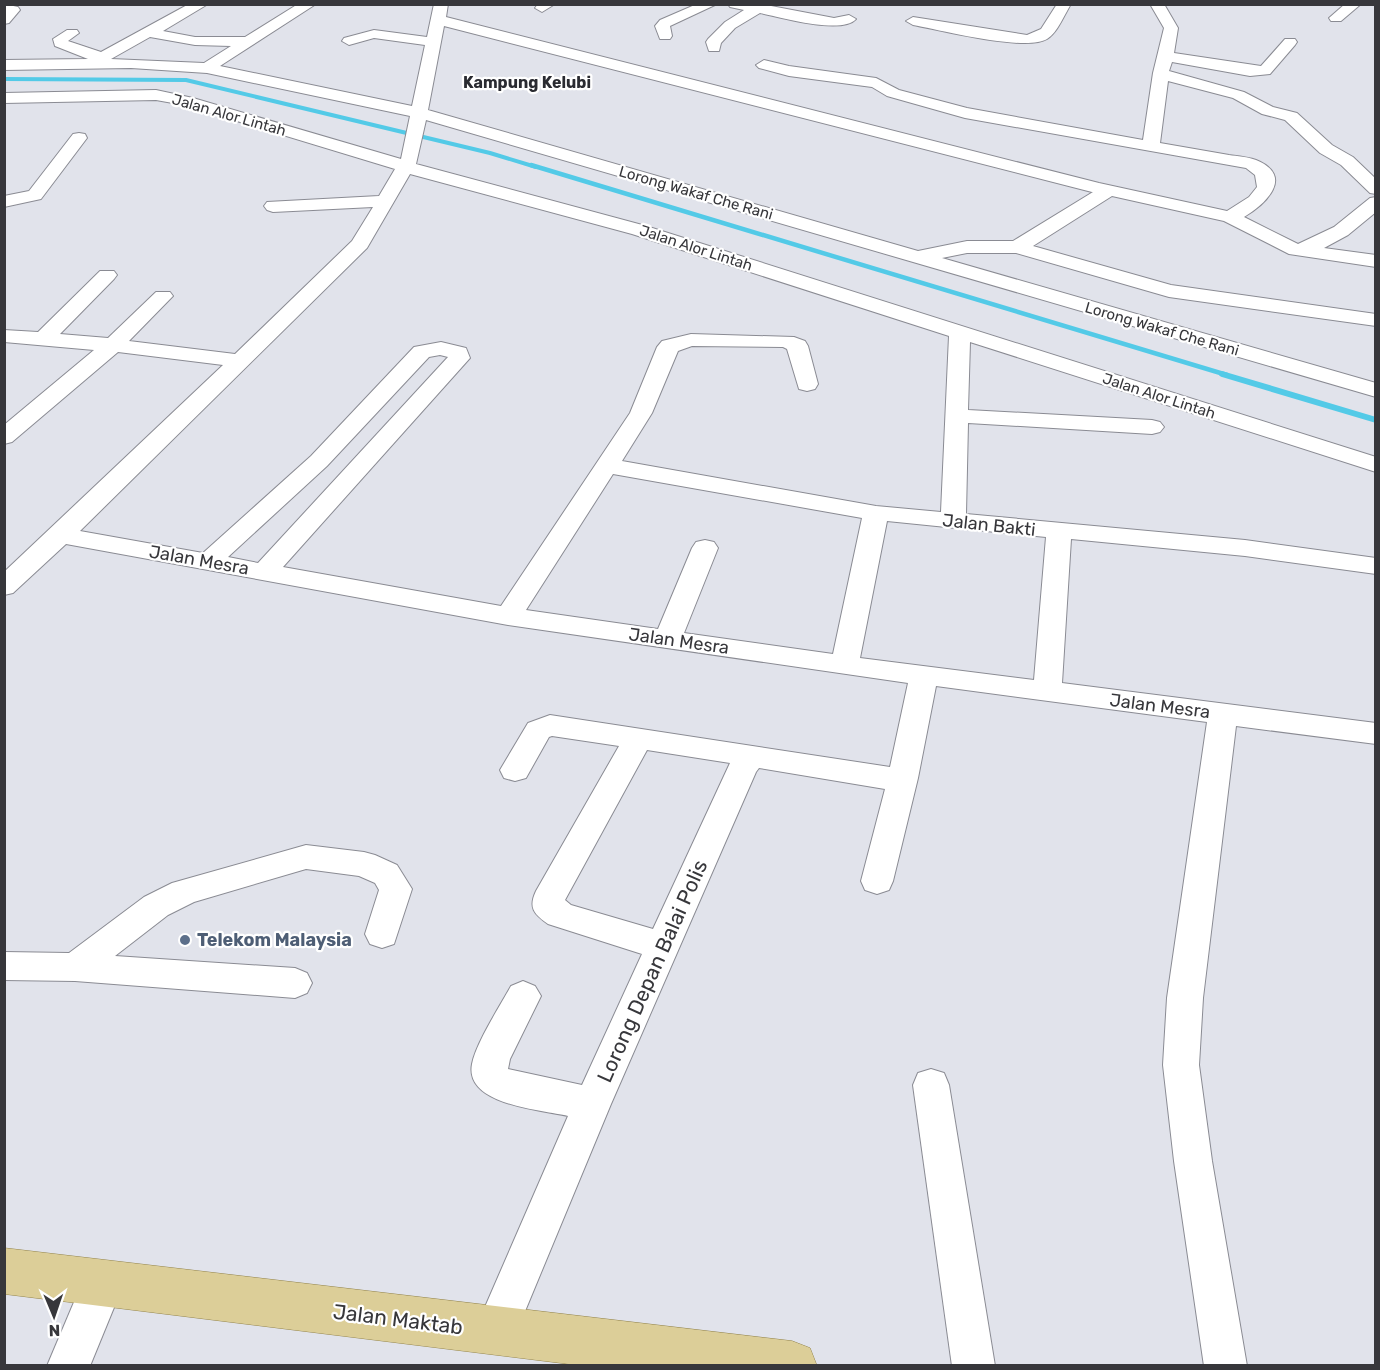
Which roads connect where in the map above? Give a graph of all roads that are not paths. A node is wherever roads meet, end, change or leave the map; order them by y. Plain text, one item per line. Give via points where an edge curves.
1 (201, 4) edge
2 (309, 4) edge
3 (710, 4) edge
4 (735, 4) edge
5 (1064, 4) edge
6 (1354, 4) edge
7 (1156, 5) edge
8 (4, 7) edge
9 (438, 9) edge
10 (756, 9) junction
11 (1336, 18) dead end
12 (849, 19) dead end
13 (4, 20) edge
14 (913, 21) dead end
15 (147, 32) junction
16 (72, 33) dead end
17 (665, 36) dead end
18 (349, 41) dead end
19 (249, 42) junction
20 (435, 42) junction
21 (1290, 42) dead end
22 (714, 48) dead end
23 (29, 52) dead end
24 (1166, 56) junction
25 (95, 60) junction
26 (10, 65) edge
27 (764, 65) dead end
28 (207, 68) junction
29 (1161, 73) junction
30 (4, 98) edge
31 (39, 98) junction
32 (965, 113) junction
33 (4, 116) edge
34 (420, 117) junction
35 (80, 138) dead end
36 (905, 139) junction
37 (1151, 145) junction
38 (408, 163) junction
39 (1108, 191) junction
40 (1375, 191) edge
41 (384, 201) junction
42 (4, 202) edge
43 (273, 206) dead end
44 (1230, 217) junction
45 (1017, 247) junction
46 (1296, 250) junction
47 (915, 258) junction
48 (1376, 261) edge
49 (107, 275) dead end
50 (163, 296) dead end
51 (1376, 320) edge
52 (960, 332) junction
53 (4, 336) edge
54 (43, 339) junction
55 (113, 345) junction
56 (242, 361) junction
57 (807, 384) dead end
58 (1376, 390) edge
59 (957, 417) junction
60 (1152, 427) dead end
61 (4, 437) edge
62 (605, 465) junction
63 (1376, 465) edge
64 (293, 485) junction
65 (327, 500) junction
66 (876, 513) junction
67 (953, 521) junction
68 (1059, 532) junction
69 (61, 535) junction
70 (705, 548) dead end
71 (208, 562) junction
72 (1376, 566) edge
73 (264, 572) junction
74 (4, 587) edge
75 (508, 616) junction
76 (668, 639) junction
77 (845, 665) junction
78 (924, 676) junction
79 (1047, 692) junction
80 (1222, 714) junction
81 (1376, 734) edge
82 (638, 739) junction
83 (752, 756) junction
84 (515, 770) dead end
85 (903, 778) junction
86 (877, 881) dead end
87 (382, 934) dead end
88 (663, 946) junction
89 (4, 966) edge
90 (75, 967) junction
91 (295, 983) dead end
92 (524, 996) dead end
93 (930, 1085) dead end
94 (592, 1104) junction
95 (4, 1271) edge
96 (103, 1283) junction
97 (496, 1330) junction
98 (556, 1352) edge
99 (68, 1365) edge
100 (792, 1365) edge
101 (974, 1365) edge
102 (1226, 1365) edge

1 - 15 street
2 - 19 street
3 - 17 street via 665,23
4 - 10 street
5 - 14 street via 1042,37 1034,40
6 - 11 street
7 - 24 street via 1171,28
8 - 13 street via 13,10
9 - 20 street
9 - 36 street
10 - 12 street via 834,22
10 - 22 street via 721,33 713,42
15 - 19 street via 195,41
15 - 25 street
16 - 25 street via 60,39 60,43
18 - 20 street via 374,34
19 - 28 street
20 - 34 street
21 - 24 street via 1268,70 1261,72
23 - 26 street
24 - 29 street
25 - 26 street, Lorong Wakaf Che Rani
25 - 28 street, Lorong Wakaf Che Rani
27 - 32 street via 876,83 893,93
28 - 34 street, Lorong Wakaf Che Rani
29 - 37 street
29 - 40 street via 1238,95 1268,111 1291,116 1326,149 1347,161
30 - 31 street, Jalan Alor Lintah
31 - 33 street
31 - 38 street, Jalan Alor Lintah via 156,96 187,101
32 - 36 street via 947,128
32 - 37 street
34 - 38 street
34 - 47 street, Lorong Wakaf Che Rani
35 - 42 street via 34,195
36 - 39 street
37 - 44 street via 1239,160 1260,169 1268,183 1263,193
38 - 41 street
38 - 52 street, Jalan Alor Lintah via 639,230
39 - 44 street
39 - 45 street
40 - 46 street via 1337,236
41 - 43 street
41 - 56 street via 352,254
44 - 46 street
45 - 47 street via 967,247
45 - 51 street via 1169,291
46 - 48 street
47 - 58 street, Lorong Wakaf Che Rani
49 - 54 street
50 - 55 street
52 - 59 street
52 - 63 street, Jalan Alor Lintah
53 - 54 street
54 - 55 street
55 - 56 street
55 - 61 street
56 - 69 street
57 - 62 street via 797,346 787,341 678,343 665,352 641,413
59 - 60 street
59 - 67 street
62 - 66 street, Jalan Bakti
62 - 75 street
64 - 65 street
64 - 65 street via 422,352 441,348 458,353 459,358
64 - 71 street
65 - 73 street
66 - 67 street, Jalan Bakti
66 - 77 street
67 - 68 street, Jalan Bakti
68 - 72 street, Jalan Bakti via 1245,548
68 - 79 street
69 - 71 street, Jalan Mesra
69 - 74 street
70 - 76 street
71 - 73 street, Jalan Mesra
73 - 75 street, Jalan Mesra
75 - 76 street, Jalan Mesra
76 - 77 street, Jalan Mesra
77 - 78 street, Jalan Mesra
78 - 79 street, Jalan Mesra
78 - 85 street
79 - 80 street, Jalan Mesra
80 - 81 street, Jalan Mesra
80 - 102 street via 1185,998 1181,1065
82 - 83 street
82 - 84 street via 550,725 538,730
82 - 88 street via 548,900 549,907 560,915
83 - 85 street via 893,780
83 - 88 street, Lorong Depan Balai Polis via 743,767
85 - 86 street
87 - 90 street via 396,889 386,874 364,864 306,857 175,896 121,930
88 - 94 street, Lorong Depan Balai Polis
89 - 90 street
90 - 91 street
92 - 94 street via 492,1059 490,1075 504,1086
93 - 101 street
94 - 97 street, Lorong Depan Balai Polis
95 - 96 main road, Jalan Maktab
96 - 97 main road, Jalan Maktab
96 - 99 street
97 - 98 main road, Jalan Maktab
98 - 100 main road, Jalan Maktab

